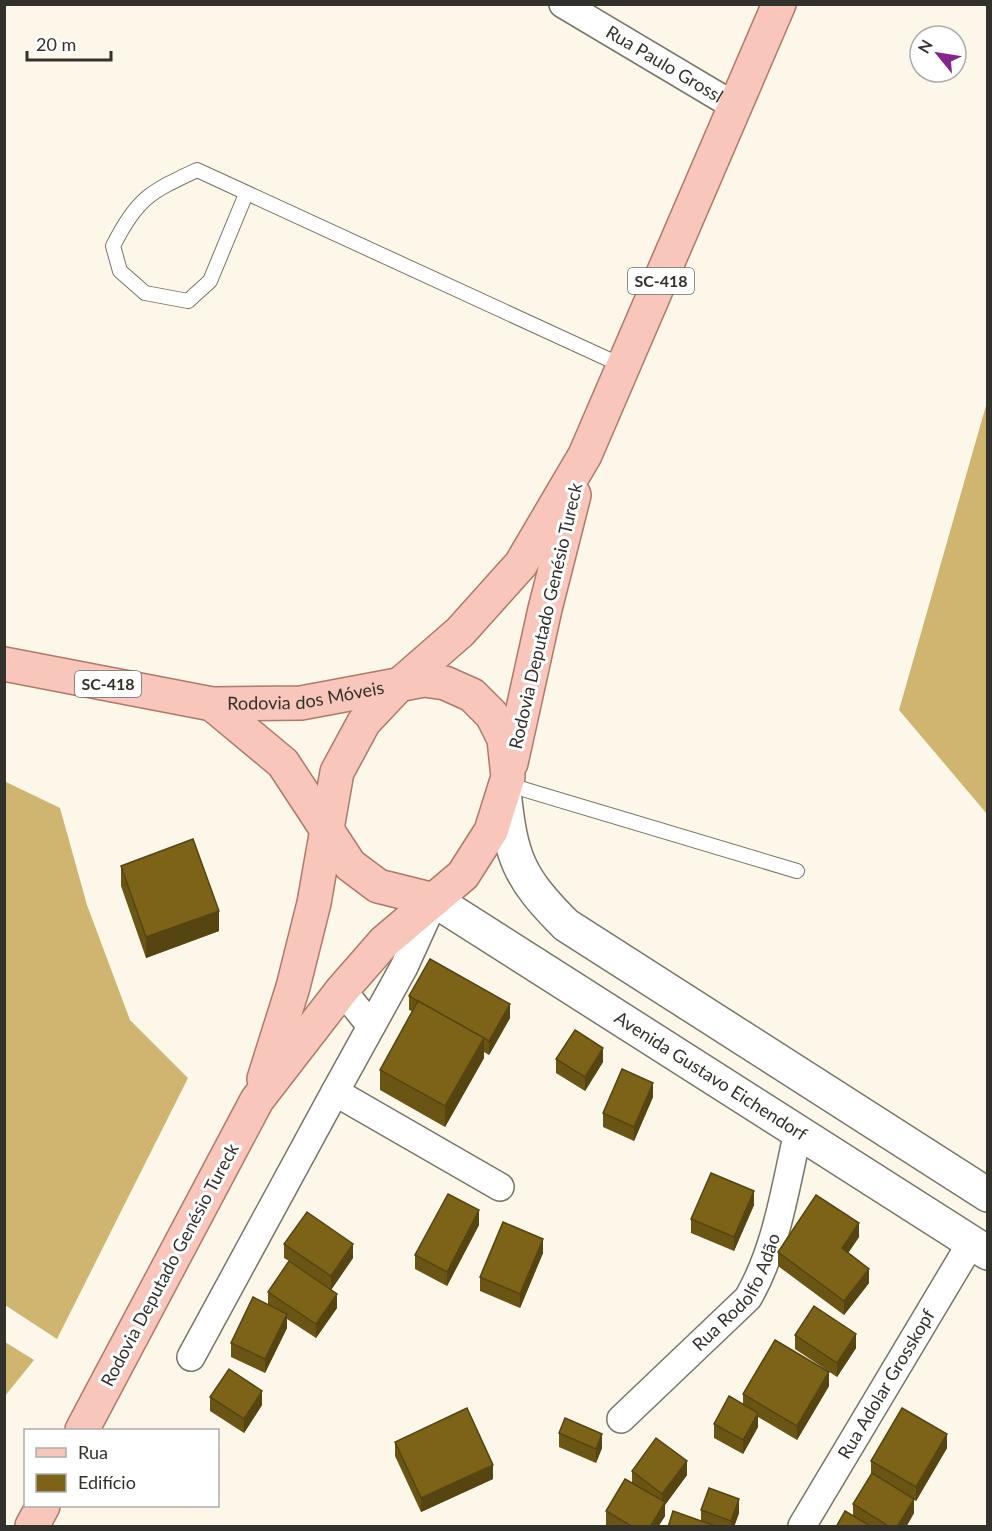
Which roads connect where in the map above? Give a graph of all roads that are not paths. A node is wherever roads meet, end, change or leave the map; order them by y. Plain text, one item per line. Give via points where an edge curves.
1 (563, 4) edge
2 (779, 4) edge
3 (736, 107) junction
4 (246, 194) junction
5 (623, 366) junction
6 (585, 455) junction
7 (4, 664) edge
8 (398, 686) junction
9 (212, 704) junction
10 (506, 784) junction
11 (326, 826) junction
12 (797, 871) dead end
13 (434, 900) junction
14 (342, 990) junction
15 (371, 1026) junction
16 (335, 1092) junction
17 (257, 1101) junction
18 (798, 1132) junction
19 (500, 1187) dead end
20 (987, 1195) edge
21 (979, 1248) edge
22 (191, 1357) dead end
23 (621, 1419) dead end
24 (83, 1429) edge
25 (42, 1507) edge
26 (32, 1527) edge
27 (802, 1527) edge

1 - 3 street, Rua Paulo Grossl
2 - 3 main road, Rodovia Deputado Genésio Tureck / SC-418
3 - 5 main road, Rodovia Deputado Genésio Tureck / SC-418
4 - 4 lane via 197,170 153,191 128,218 113,246 120,271 145,293 188,301 210,281
4 - 5 lane
5 - 6 main road, Rodovia Deputado Genésio Tureck / SC-418
6 - 8 main road, Rodovia Deputado Genésio Tureck / SC-418 via 521,564 460,632
6 - 10 main road, Rodovia Deputado Genésio Tureck / SC-418 via 544,609
7 - 9 main road, Rodovia dos Móveis / SC-418
8 - 9 main road, Rodovia dos Móveis / SC-418 via 301,703
8 - 10 main road via 424,680 445,683 472,695 492,715 504,739
8 - 11 main road via 364,722 337,772
9 - 11 main road, Rodovia dos Móveis / SC-418 via 283,763
10 - 12 lane
10 - 13 main road via 491,831 463,875
10 - 20 street via 508,833 515,858 536,895 566,925
11 - 13 main road via 350,865 378,886
11 - 17 main road, Rodovia Deputado Genésio Tureck via 314,903 293,987
13 - 14 main road, Rodovia Deputado Genésio Tureck via 384,942
13 - 15 street via 404,967
13 - 18 street, Avenida Gustavo Eichendorf
14 - 15 street
14 - 17 main road, Rodovia Deputado Genésio Tureck
15 - 16 street
16 - 19 street
16 - 22 street
17 - 24 main road, Rodovia Deputado Genésio Tureck
18 - 21 street, Avenida Gustavo Eichendorf
18 - 23 street, Rua Rodolfo Adão via 770,1248 761,1276 748,1298
21 - 27 street, Rua Adolar Grosskopf
25 - 26 main road

